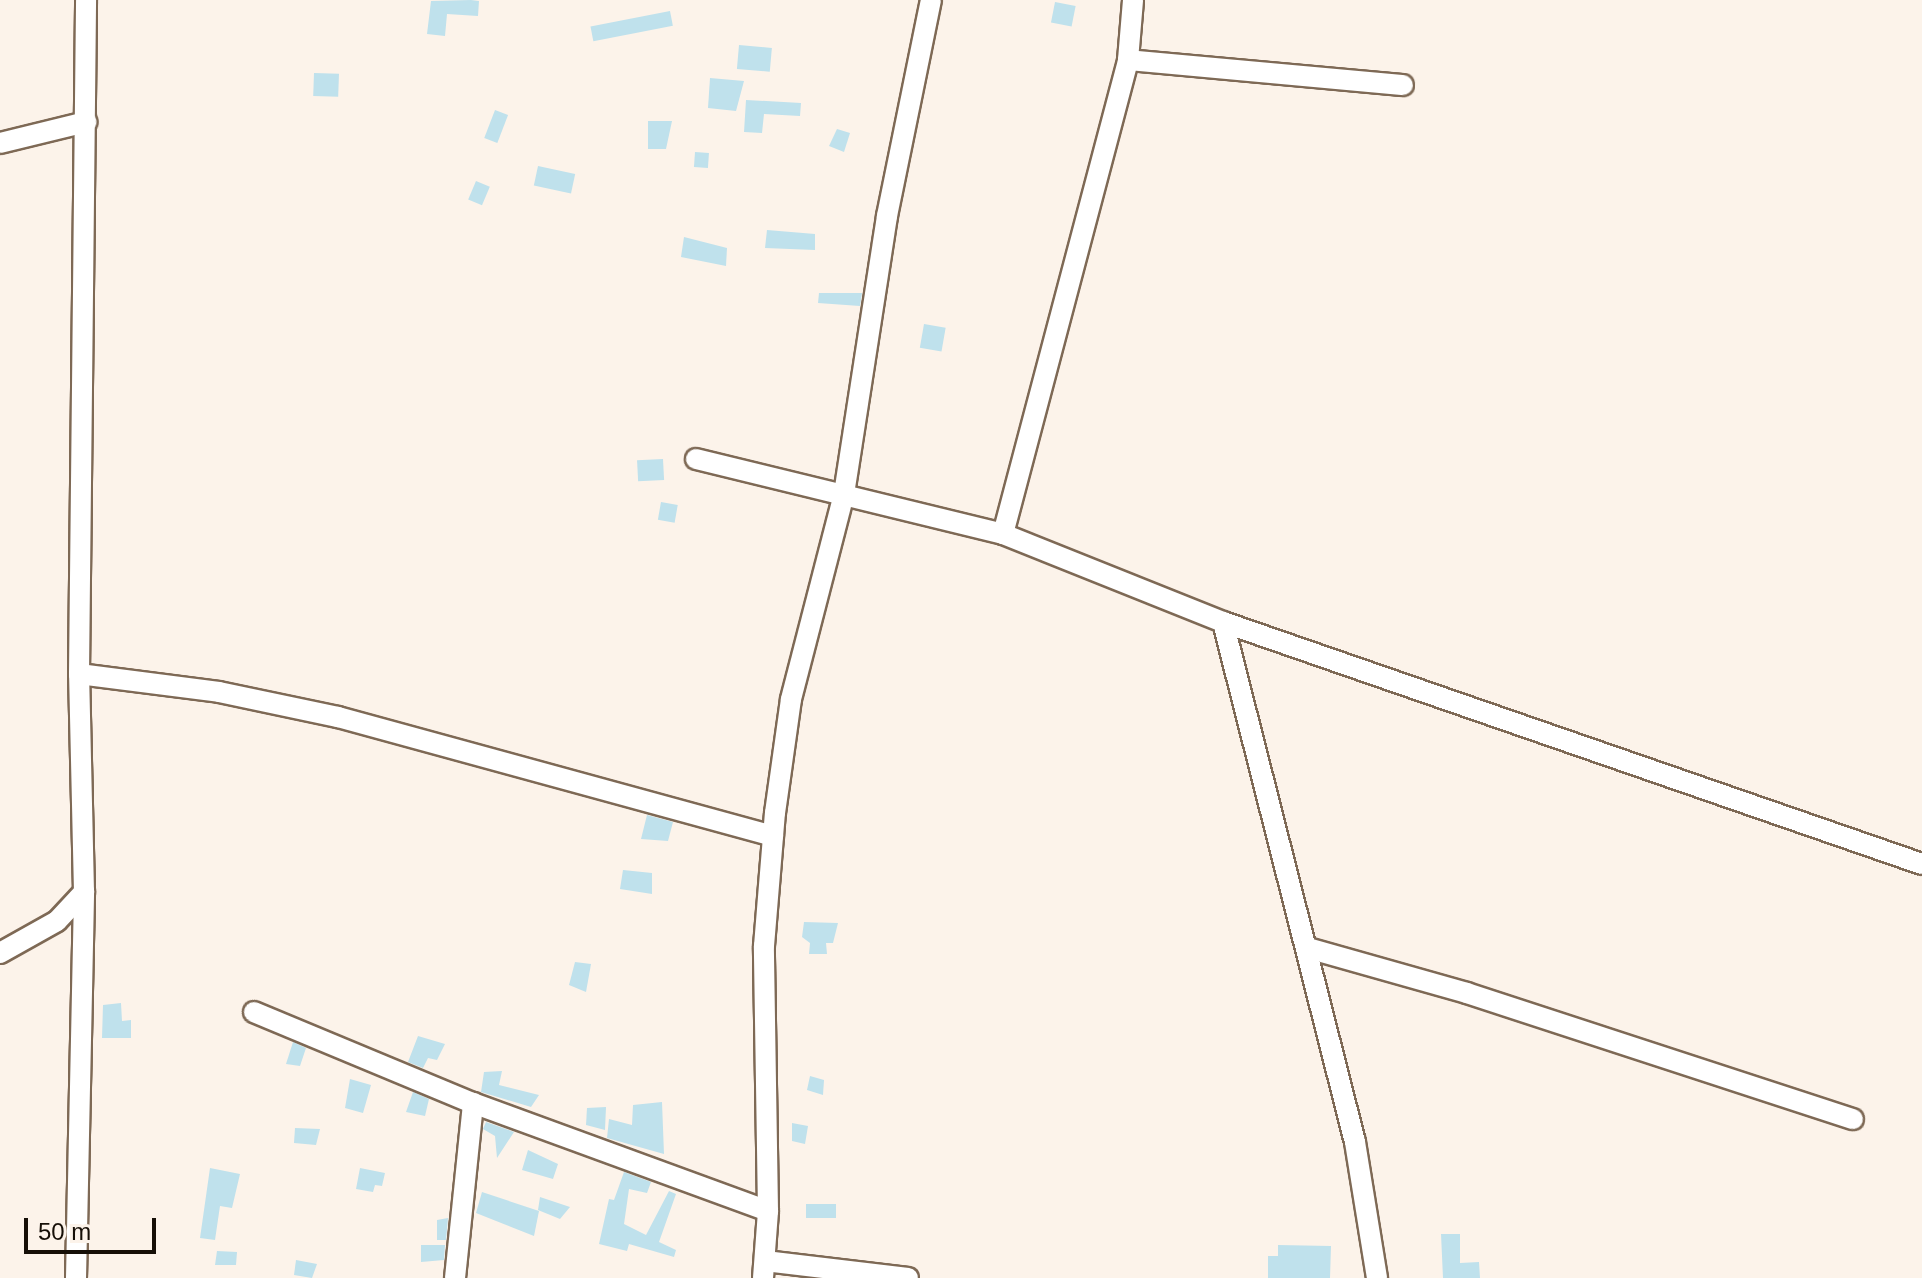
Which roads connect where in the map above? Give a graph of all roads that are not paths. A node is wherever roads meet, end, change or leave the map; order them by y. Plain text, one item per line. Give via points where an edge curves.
1 (86, 0) edge
2 (931, 0) edge
3 (1133, 0) edge
4 (1128, 60) junction
5 (1403, 85) dead end
6 (86, 122) junction
7 (0, 143) edge
8 (696, 459) dead end
9 (844, 494) junction
10 (1003, 534) junction
11 (1223, 622) junction
12 (79, 674) junction
13 (773, 836) junction
14 (1922, 864) edge
15 (84, 892) junction
16 (1308, 948) junction
17 (0, 953) edge
18 (254, 1012) dead end
19 (473, 1103) junction
20 (1853, 1119) dead end
21 (768, 1211) junction
22 (764, 1269) edge
23 (76, 1278) edge
24 (455, 1278) edge
25 (908, 1278) edge
26 (1377, 1278) edge

1 - 6 street
2 - 9 street via 887,216
3 - 4 street
4 - 5 street
4 - 10 street
6 - 7 street
6 - 12 street
8 - 9 street
9 - 10 street
9 - 13 street via 791,699
10 - 11 street
11 - 14 street
11 - 16 street
12 - 13 street via 219,692 338,717
12 - 15 street
13 - 21 street via 764,946
15 - 17 street via 57,921
15 - 23 street
16 - 20 street via 1467,993
16 - 26 street via 1355,1142
18 - 19 street
19 - 21 street
19 - 24 street
21 - 22 street
22 - 25 street

